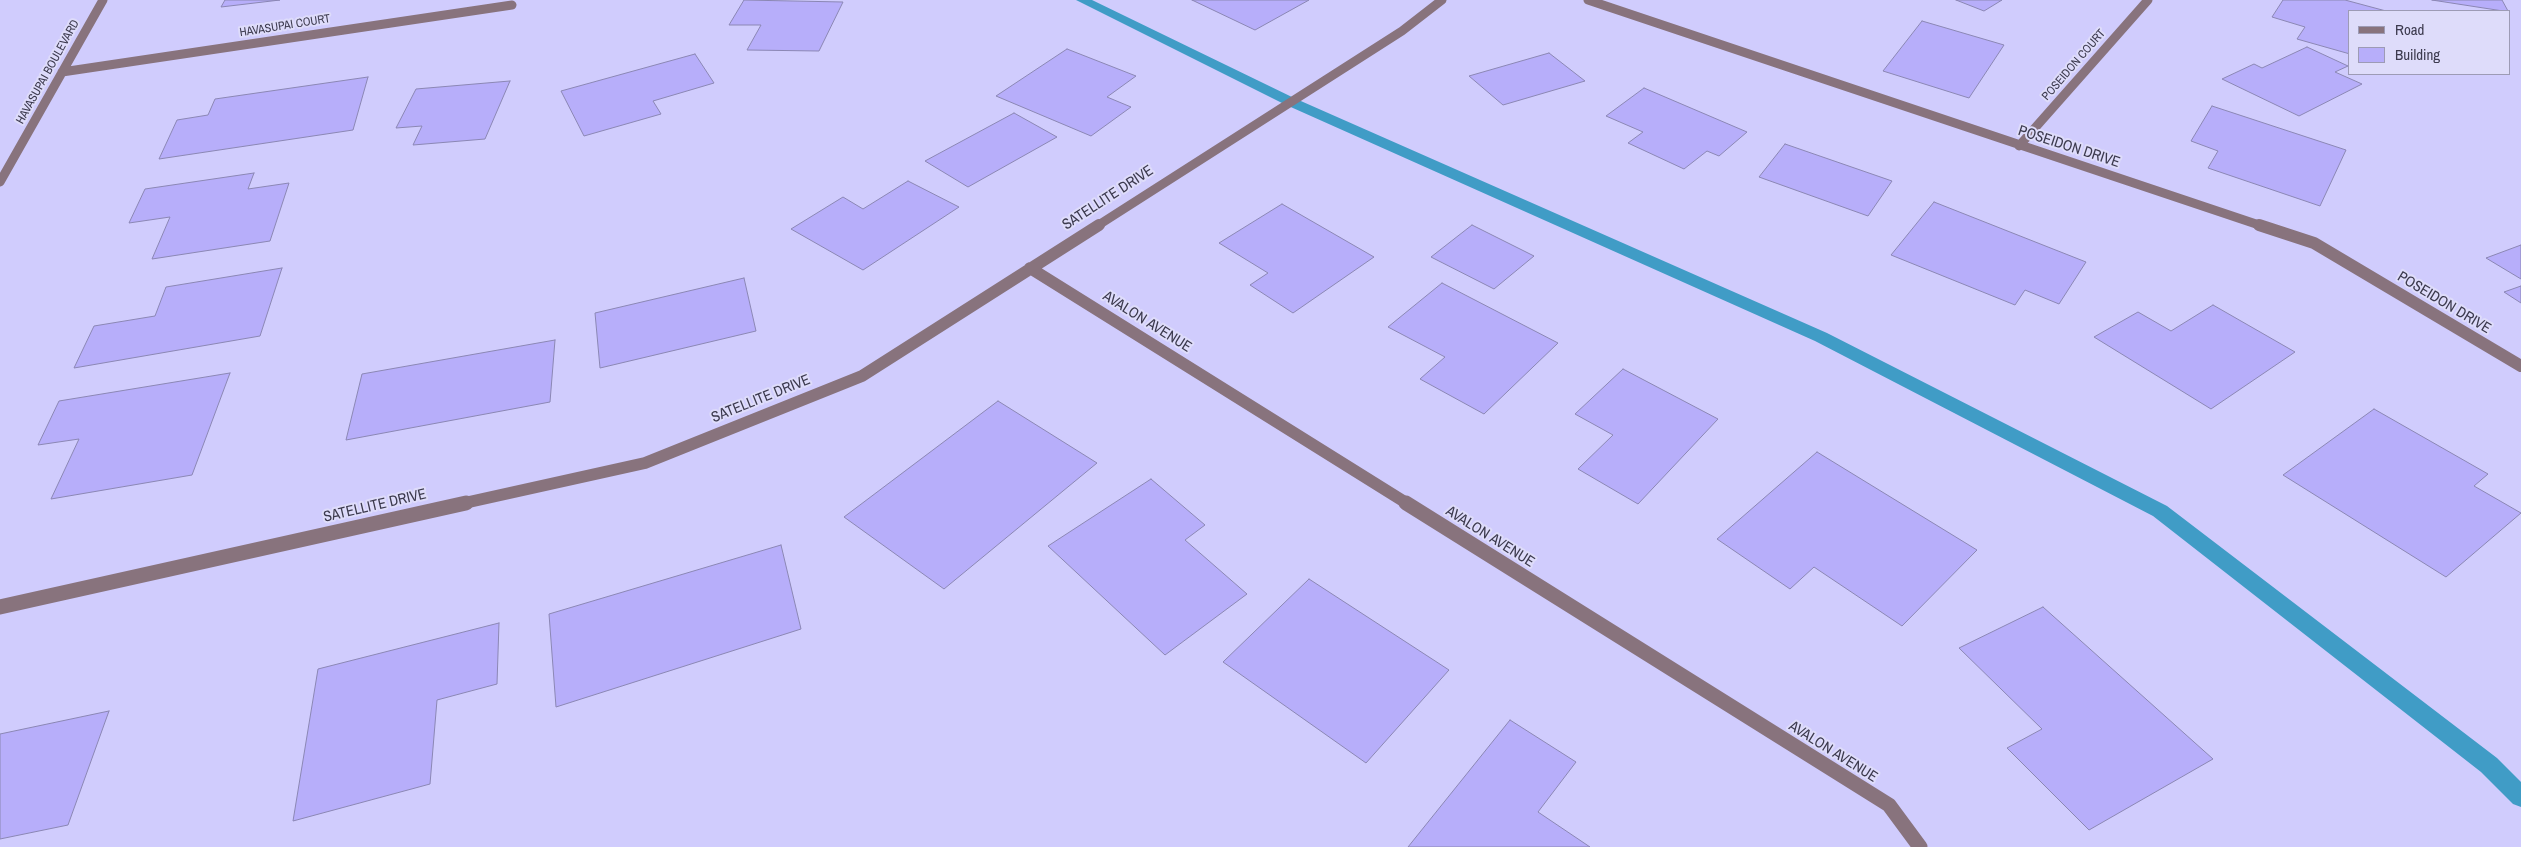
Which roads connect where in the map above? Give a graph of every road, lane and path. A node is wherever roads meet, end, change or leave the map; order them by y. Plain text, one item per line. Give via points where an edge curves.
1 (102, 0) edge
2 (1442, 0) edge
3 (1588, 0) edge
4 (2148, 0) edge
5 (512, 5) dead end
6 (62, 72) junction
7 (2019, 146) junction
8 (0, 182) edge
9 (1030, 268) junction
10 (2521, 366) edge
11 (0, 607) edge
12 (1920, 847) edge

1 - 6 street, HAVASUPAI BOULEVARD
2 - 9 street, SATELLITE DRIVE via 1402,30
3 - 7 street, POSEIDON DRIVE
4 - 7 street, POSEIDON COURT
5 - 6 street, HAVASUPAI COURT
6 - 8 street, HAVASUPAI BOULEVARD
7 - 10 street, POSEIDON DRIVE via 2314,243
9 - 11 street, SATELLITE DRIVE via 862,376 645,463
9 - 12 street, AVALON AVENUE via 1889,806

